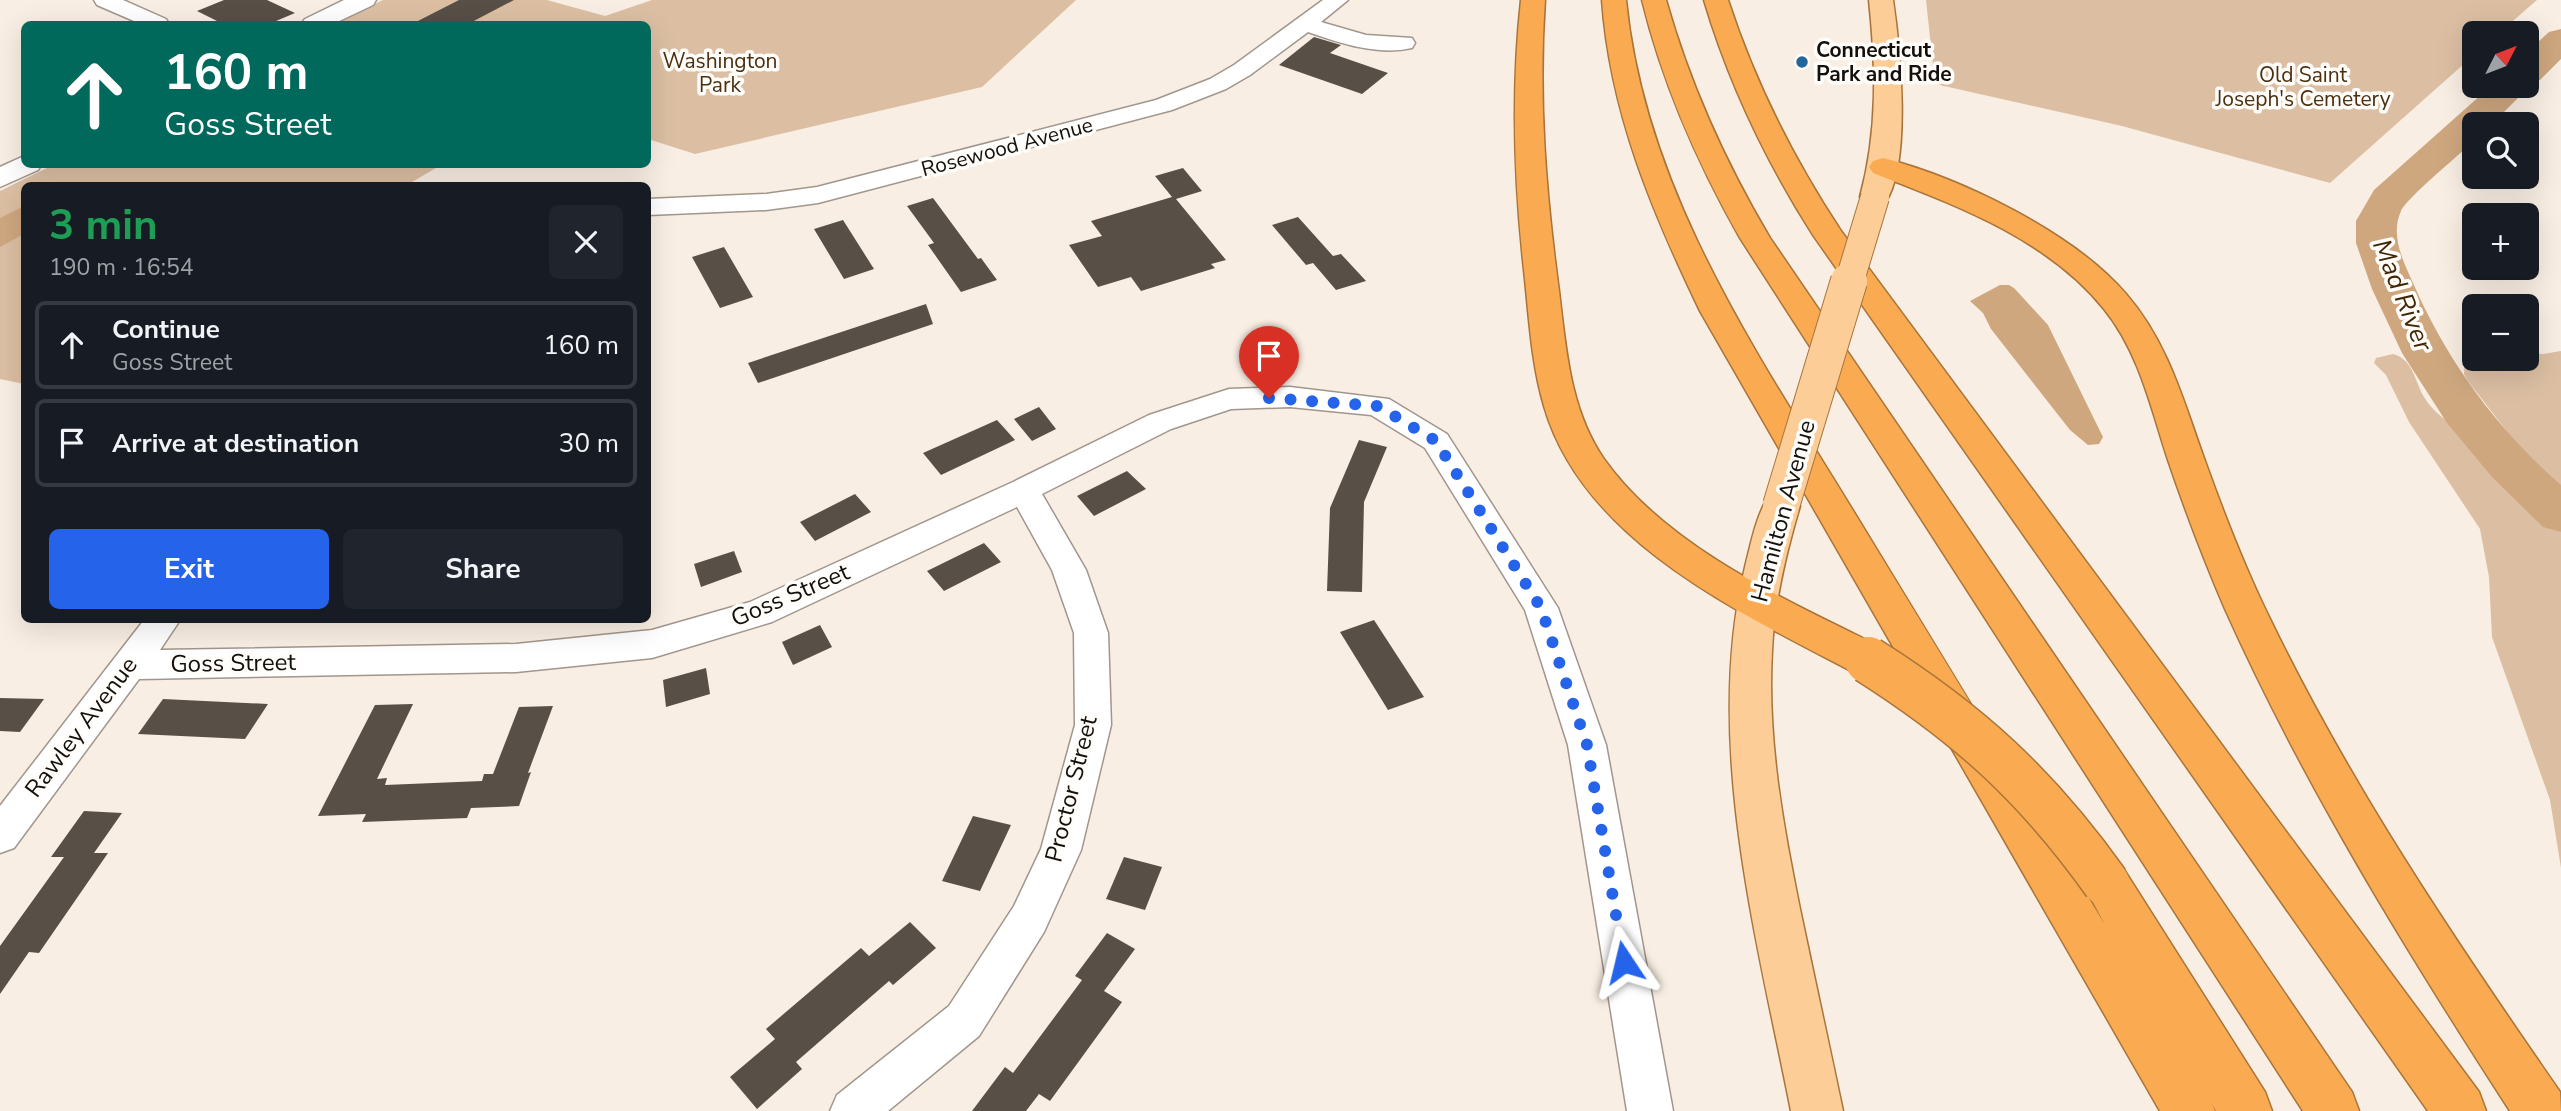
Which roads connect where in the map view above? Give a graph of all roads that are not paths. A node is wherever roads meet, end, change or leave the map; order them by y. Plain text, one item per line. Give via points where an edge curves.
1 (105, 0) edge
2 (364, 0) edge
3 (1337, 0) edge
4 (1533, 0) edge
5 (1614, 0) edge
6 (1654, 0) edge
7 (1716, 0) edge
8 (1881, 0) edge
9 (151, 21) edge
10 (320, 21) edge
11 (1306, 24) junction
12 (1404, 43) dead end
13 (21, 168) edge
14 (0, 178) edge
15 (1879, 182) junction
16 (651, 207) edge
17 (1024, 490) junction
18 (1757, 603) junction
19 (161, 623) edge
20 (127, 665) junction
21 (0, 836) edge
22 (853, 1111) edge
23 (1650, 1111) edge
24 (1817, 1111) edge
25 (2189, 1111) edge
26 (2246, 1111) edge
27 (2333, 1111) edge
28 (2460, 1111) edge
29 (2541, 1111) edge

1 - 9 street
2 - 10 street
3 - 11 street, Rosewood Avenue
4 - 18 highway via 1527,83 1531,192 1555,382 1565,419 1586,459 1629,510 1693,563
5 - 25 highway via 1621,59 1650,163 1711,300
6 - 27 highway via 1689,110 1755,238
7 - 28 highway via 1735,59 1766,128 1828,234
8 - 15 main road, Hamilton Avenue via 1888,85
11 - 12 street via 1360,42
11 - 16 street, Rosewood Avenue via 1218,84 1134,114 818,195
13 - 14 street
15 - 18 main road, Hamilton Avenue, bridge via 1763,566
15 - 29 highway via 1985,208 2028,230 2087,272 2125,314 2153,367 2232,579 2288,695 2418,922
17 - 20 street, Goss Street via 760,613 652,644 516,658
17 - 22 street, Proctor Street via 1069,570 1091,633 1093,725 1061,850 1029,919 964,1021
17 - 23 street, Goss Street via 1160,422 1229,399 1290,397 1378,406 1436,441 1541,608 1587,745
18 - 24 main road, Hamilton Avenue via 1750,689 1758,792
18 - 26 highway, bridge via 1868,660 1936,703 2007,761 2068,828 2106,883
19 - 20 street, Rawley Avenue
20 - 21 street, Rawley Avenue

